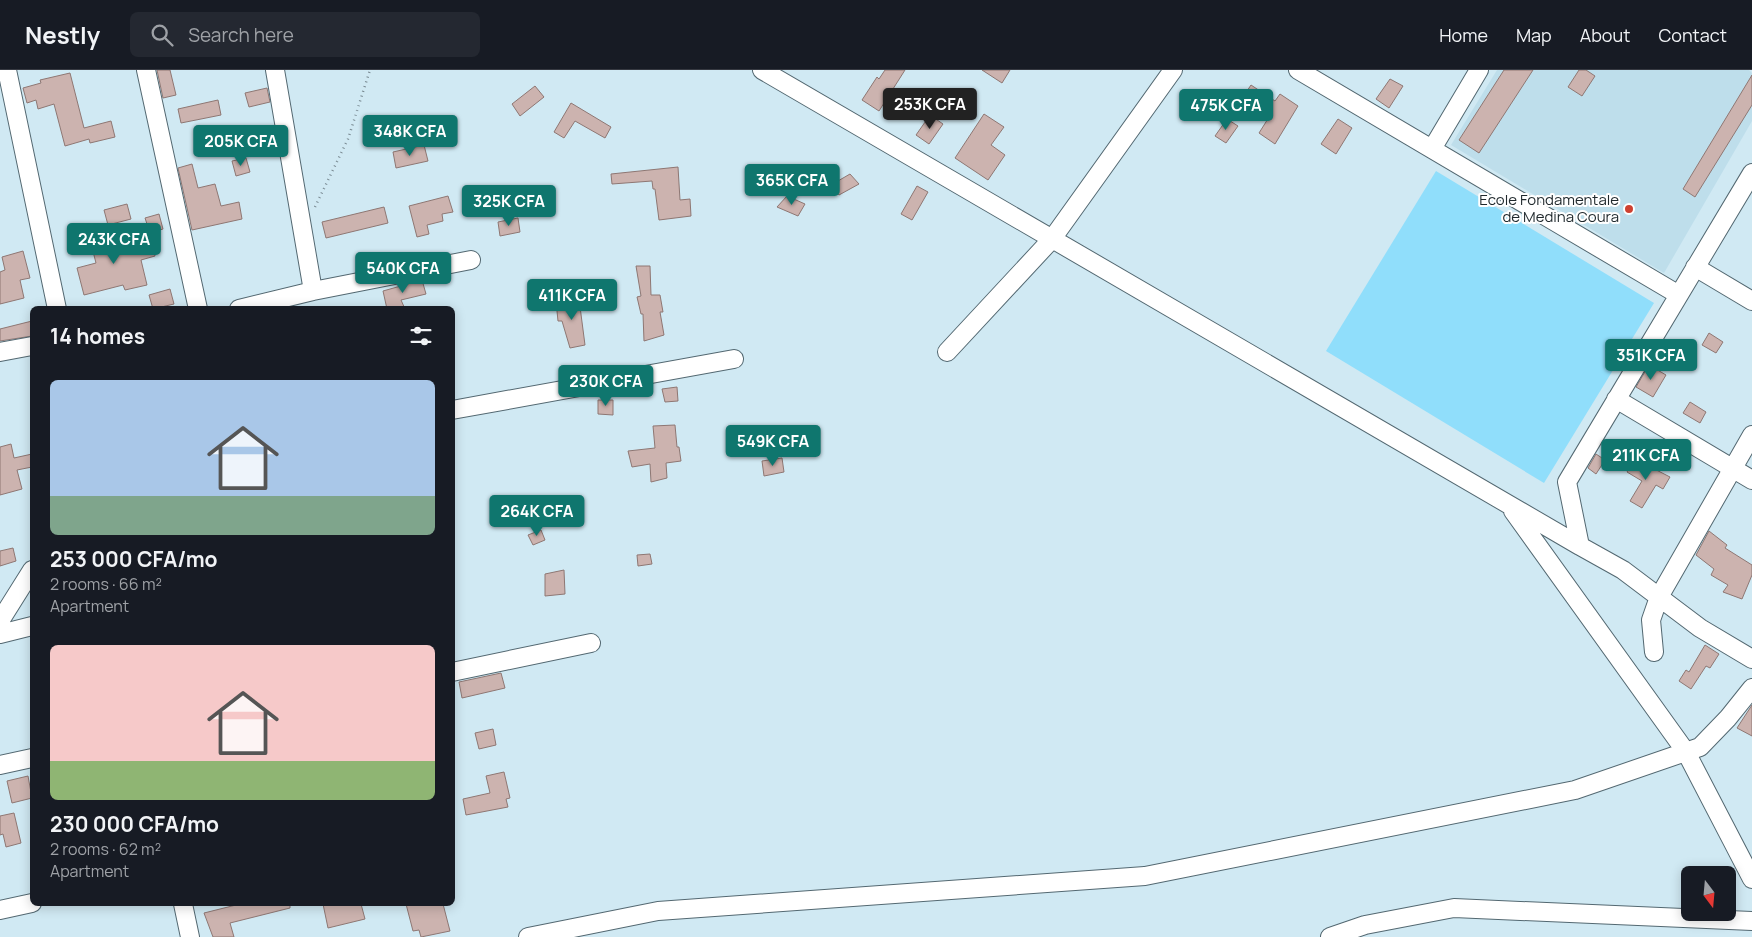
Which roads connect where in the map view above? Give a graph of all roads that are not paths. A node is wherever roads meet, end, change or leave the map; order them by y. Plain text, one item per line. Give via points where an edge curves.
1 (6, 70) edge
2 (146, 70) edge
3 (275, 70) edge
4 (762, 70) edge
5 (1298, 70) edge
6 (1479, 70) edge
7 (1164, 73) edge
8 (1432, 149) junction
9 (1752, 173) edge
10 (1052, 239) junction
11 (471, 260) dead end
12 (1696, 267) junction
13 (313, 291) junction
14 (1679, 295) junction
15 (1752, 300) edge
16 (56, 306) edge
17 (197, 306) edge
18 (251, 306) edge
19 (30, 346) edge
20 (0, 352) edge
21 (947, 352) dead end
22 (734, 359) dead end
23 (1616, 399) junction
24 (455, 409) edge
25 (1752, 435) edge
26 (1732, 468) junction
27 (1752, 480) edge
28 (1509, 505) junction
29 (1580, 546) junction
30 (30, 573) edge
31 (1659, 597) junction
32 (0, 621) edge
33 (30, 626) edge
34 (0, 634) edge
35 (591, 643) dead end
36 (1654, 652) dead end
37 (1752, 659) edge
38 (455, 671) edge
39 (1752, 688) edge
40 (1686, 752) junction
41 (30, 758) edge
42 (0, 765) edge
43 (1752, 879) edge
44 (30, 903) edge
45 (183, 906) edge
46 (0, 910) edge
47 (1752, 921) edge
48 (190, 937) edge
49 (528, 937) edge
50 (1330, 937) edge

1 - 16 street
2 - 17 street
3 - 13 street
4 - 10 street
5 - 8 street
6 - 8 street
7 - 10 street
8 - 14 street
9 - 12 street
10 - 21 street
10 - 28 street
11 - 13 street
12 - 14 street
12 - 15 street
13 - 18 street
14 - 23 street
19 - 20 street
22 - 24 street
23 - 26 street
23 - 29 street via 1566,482
25 - 26 street
26 - 27 street
26 - 31 street
28 - 29 street
28 - 40 street
29 - 31 street via 1623,570
30 - 32 street
31 - 36 street via 1650,620
31 - 37 street via 1700,628
33 - 34 street
35 - 38 street
39 - 40 street via 1700,747
40 - 43 street
40 - 49 street via 1576,790 1145,876 658,911
41 - 42 street
44 - 46 street
45 - 48 street
47 - 50 street via 1454,908 1365,925

